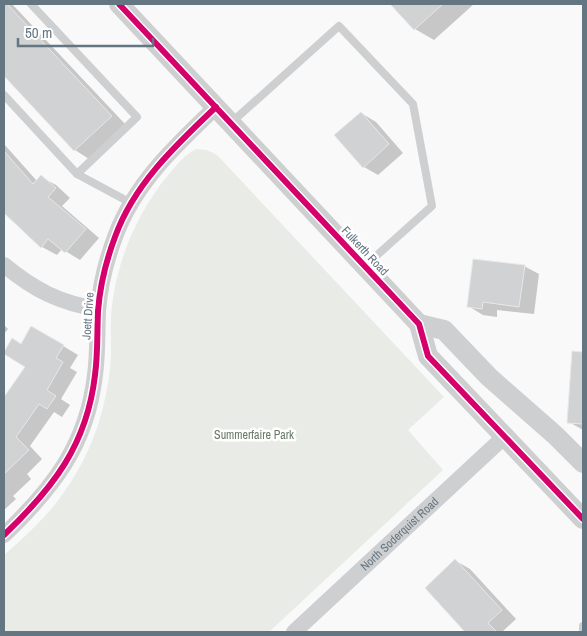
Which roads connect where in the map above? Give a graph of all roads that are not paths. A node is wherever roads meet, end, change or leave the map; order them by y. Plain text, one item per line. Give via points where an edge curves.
1 (31, 4) edge
2 (119, 4) edge
3 (4, 95) edge
4 (216, 107) junction
5 (231, 123) junction
6 (77, 174) junction
7 (131, 203) junction
8 (4, 265) edge
9 (364, 266) junction
10 (98, 309) junction
11 (419, 324) junction
12 (504, 436) junction
13 (583, 463) edge
14 (583, 519) edge
15 (4, 535) edge
16 (583, 626) edge
17 (294, 632) edge
18 (583, 632) edge

1 - 6 lane via 137,117
2 - 4 street, Fulkerth Road
3 - 6 lane
4 - 5 street, Fulkerth Road
4 - 7 street, Joett Drive via 172,150
5 - 9 street, Fulkerth Road
5 - 9 lane via 339,26 413,104 432,206
6 - 7 lane
7 - 10 street, Joett Drive via 108,258
8 - 10 street via 56,299
9 - 11 street, Fulkerth Road
10 - 15 street, Joett Drive via 93,389 77,442 45,493
11 - 12 street, Fulkerth Road via 428,356
11 - 13 street via 444,330
12 - 14 street, Fulkerth Road
12 - 17 street, North Soderquist Road
16 - 18 lane

